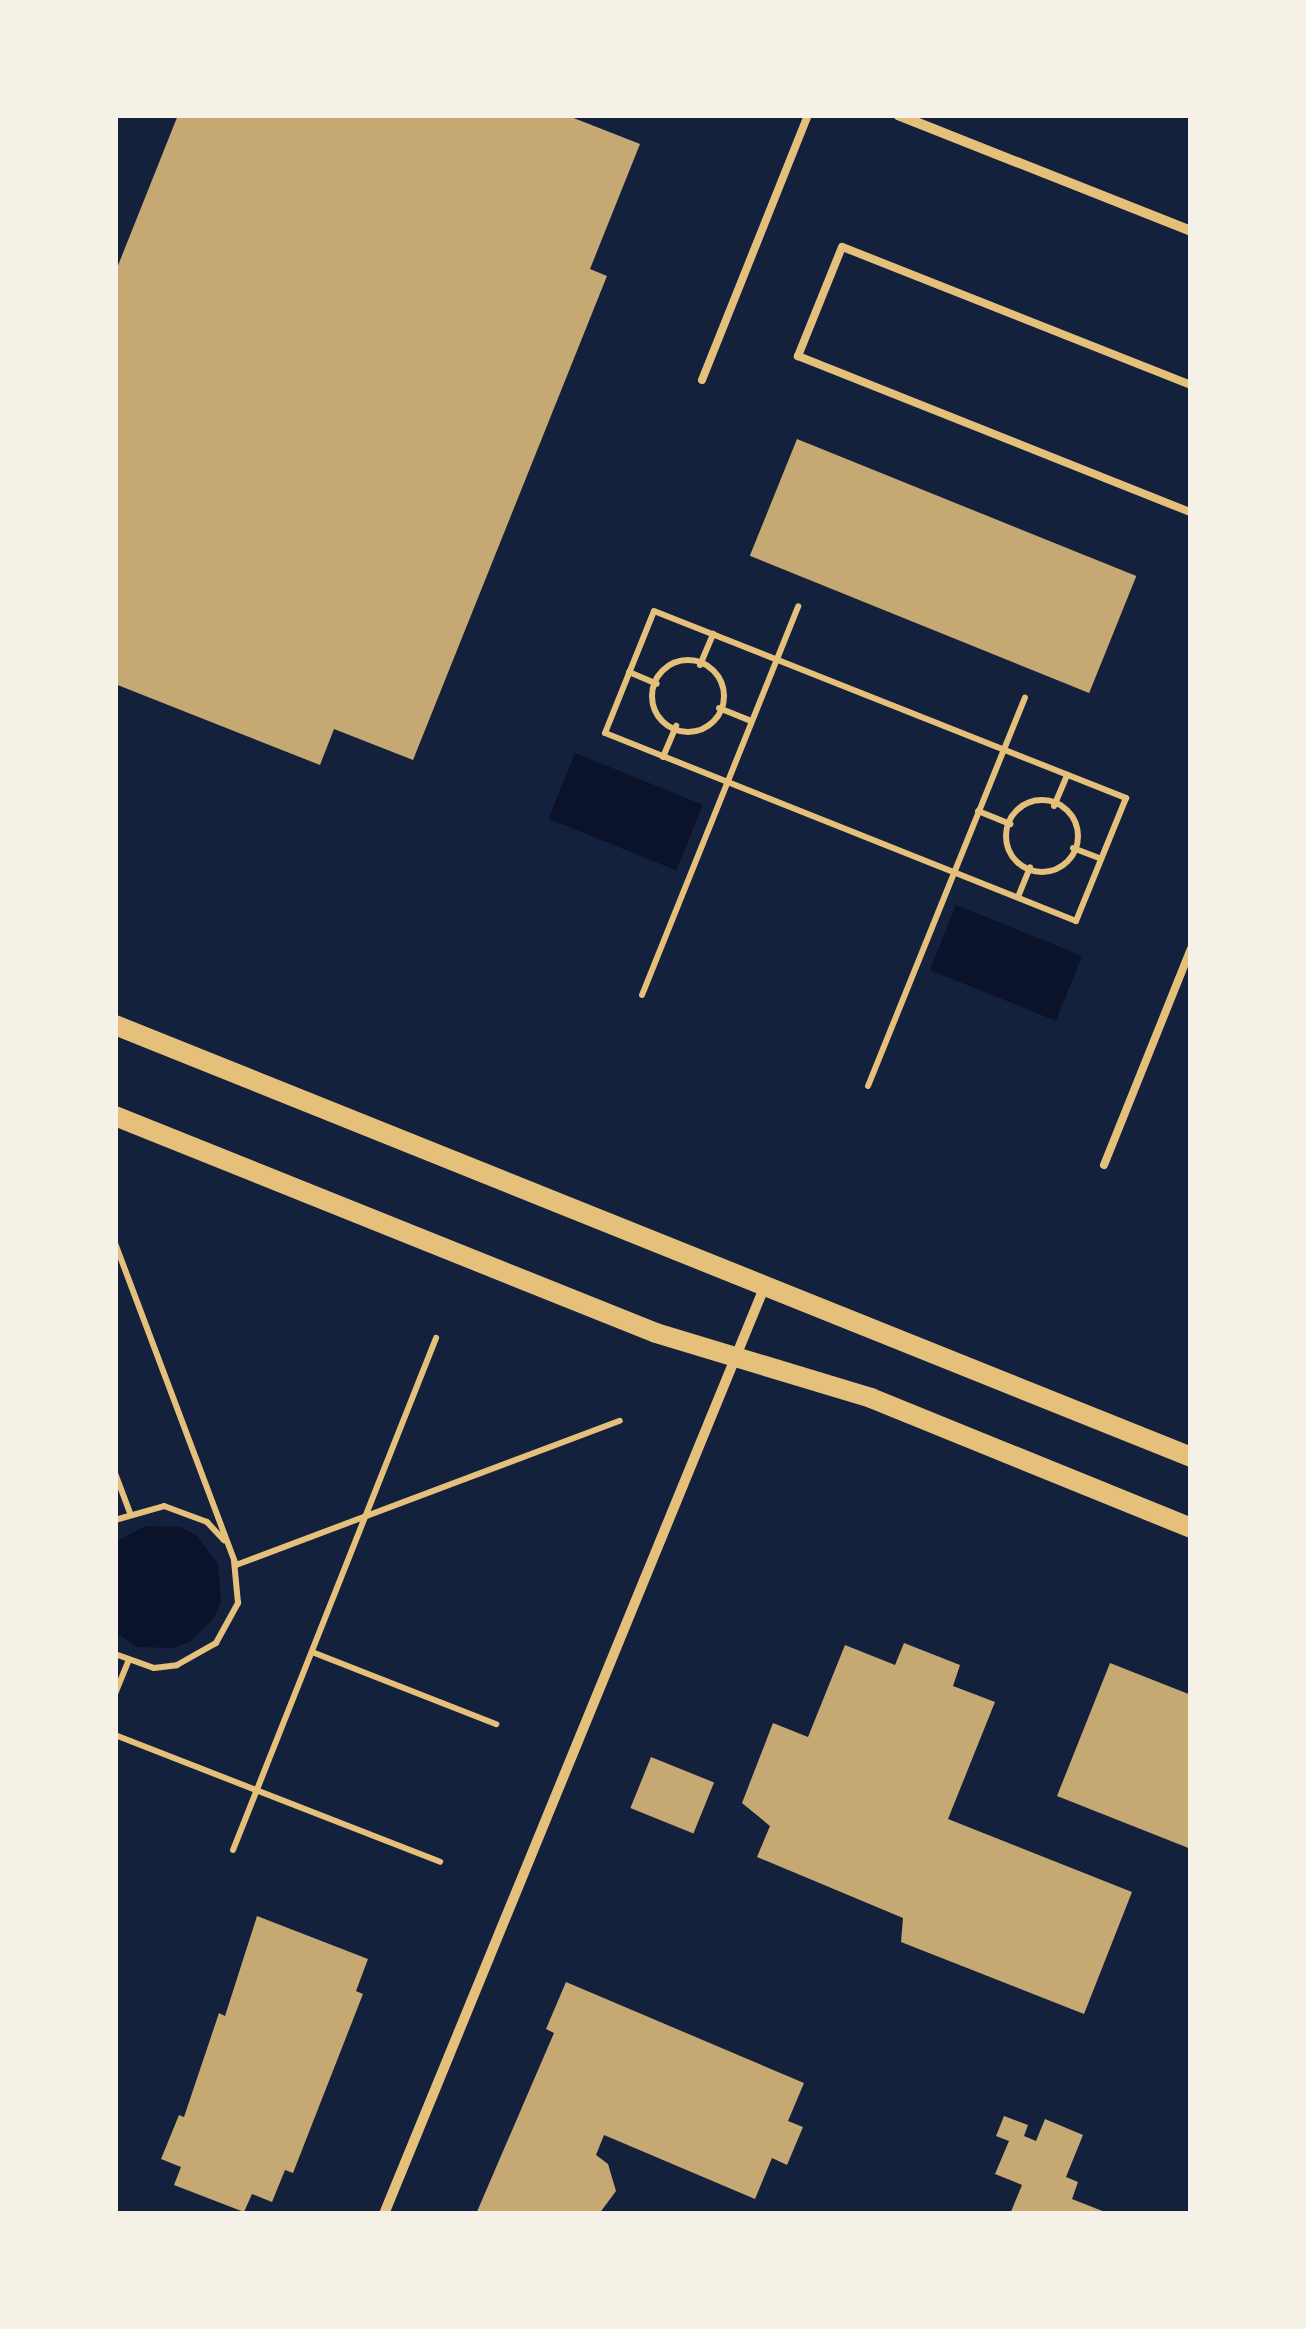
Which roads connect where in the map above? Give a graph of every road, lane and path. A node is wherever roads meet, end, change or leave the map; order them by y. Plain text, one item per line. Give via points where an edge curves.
1 (808, 115) edge
2 (898, 115) edge
3 (1191, 231) edge
4 (702, 380) dead end
5 (1191, 385) edge
6 (1191, 512) edge
7 (798, 606) dead end
8 (713, 634) junction
9 (776, 659) junction
10 (700, 665) junction
11 (629, 672) junction
12 (657, 684) junction
13 (1024, 697) dead end
14 (718, 708) junction
15 (752, 721) junction
16 (676, 726) junction
17 (1003, 750) junction
18 (663, 757) junction
19 (1067, 775) junction
20 (727, 782) junction
21 (1054, 806) junction
22 (978, 811) junction
23 (1012, 824) junction
24 (1073, 848) junction
25 (1101, 860) junction
26 (1030, 867) junction
27 (954, 872) junction
28 (1018, 898) junction
29 (1191, 949) edge
30 (642, 995) dead end
31 (115, 1025) edge
32 (868, 1086) dead end
33 (115, 1116) edge
34 (1104, 1165) dead end
35 (115, 1243) edge
36 (764, 1288) junction
37 (436, 1338) dead end
38 (735, 1357) junction
39 (620, 1421) dead end
40 (1191, 1457) edge
41 (115, 1472) edge
42 (130, 1512) junction
43 (366, 1517) junction
44 (115, 1520) edge
45 (1191, 1528) edge
46 (236, 1564) junction
47 (312, 1652) junction
48 (115, 1654) edge
49 (128, 1661) junction
50 (115, 1694) edge
51 (496, 1724) dead end
52 (115, 1735) edge
53 (256, 1791) junction
54 (234, 1850) dead end
55 (440, 1862) dead end
56 (384, 2214) edge

1 - 4 lane
2 - 3 street
5 - 6 lane via 842,247 798,356
7 - 9 path
8 - 9 path
8 - 10 path
8 - 11 path via 654,611
9 - 15 path
9 - 17 path
10 - 12 path via 679,656 666,662
10 - 14 path via 721,674 727,687
11 - 12 path
11 - 18 path via 604,733
12 - 16 path via 649,705 654,717
13 - 17 path
14 - 15 path
14 - 16 path via 710,729 697,734
15 - 20 path
16 - 18 path
17 - 19 path
17 - 22 path
18 - 20 path
19 - 21 path
19 - 25 path via 1126,798
20 - 27 path
20 - 30 path
21 - 23 path via 1033,798 1020,803
21 - 24 path via 1076,814 1081,827
22 - 23 path
22 - 27 path
23 - 26 path via 1003,846 1009,859
24 - 25 path
24 - 26 path via 1065,870 1051,875
25 - 28 path via 1076,920
26 - 28 path
27 - 28 path
27 - 32 path
29 - 34 lane
31 - 36 main road
33 - 38 main road via 656,1333
35 - 46 path
36 - 38 street
36 - 40 main road
37 - 43 path
38 - 45 main road via 871,1398
38 - 56 street
39 - 43 path
41 - 42 path
42 - 44 path
42 - 46 path via 164,1506 187,1511 224,1538
43 - 46 path
43 - 47 path
46 - 49 path via 238,1603 216,1643 177,1665
47 - 51 path
47 - 53 path
48 - 49 path
49 - 50 path
52 - 53 path
53 - 54 path
53 - 55 path

